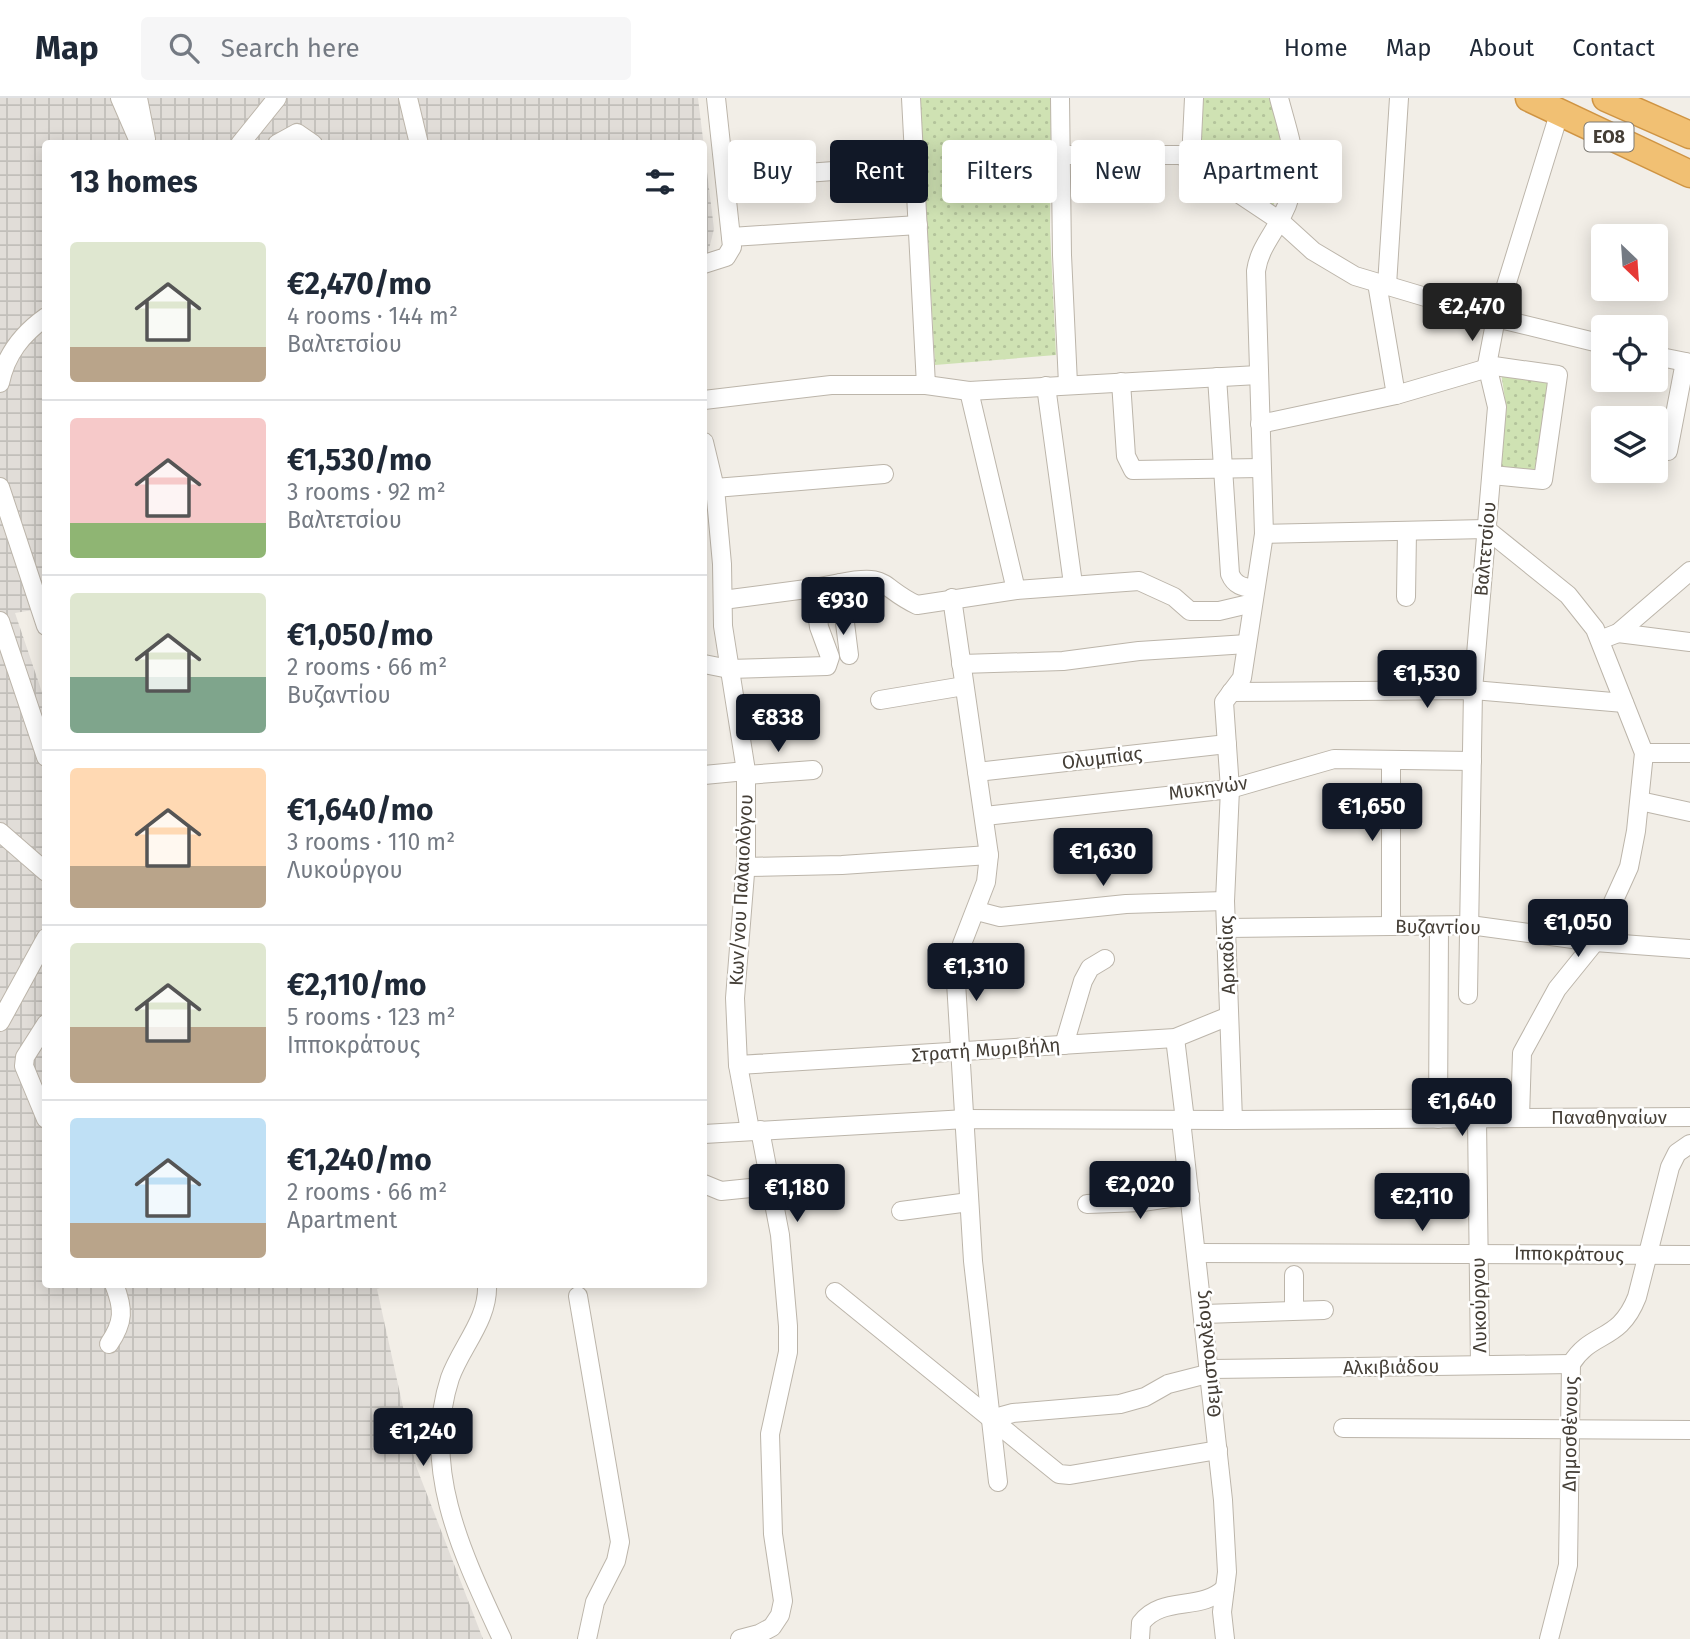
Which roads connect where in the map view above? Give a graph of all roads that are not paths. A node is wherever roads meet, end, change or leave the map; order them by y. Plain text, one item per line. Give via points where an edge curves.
1 (120, 98) edge
2 (138, 98) edge
3 (277, 98) edge
4 (408, 98) edge
5 (716, 98) edge
6 (911, 98) edge
7 (1060, 98) edge
8 (1194, 98) edge
9 (1279, 98) edge
10 (1399, 98) edge
11 (1529, 98) edge
12 (1606, 98) edge
13 (1559, 114) junction
14 (1690, 135) edge
15 (138, 140) edge
16 (145, 140) edge
17 (243, 140) edge
18 (284, 140) edge
19 (307, 140) edge
20 (418, 140) edge
21 (914, 140) edge
22 (1192, 140) edge
23 (1061, 155) junction
24 (1179, 156) edge
25 (830, 171) edge
26 (1690, 174) edge
27 (726, 179) junction
28 (917, 203) edge
29 (1250, 203) edge
30 (1280, 221) junction
31 (918, 225) junction
32 (731, 237) junction
33 (707, 263) edge
34 (1382, 284) junction
35 (1496, 318) junction
36 (42, 320) edge
37 (1591, 341) edge
38 (1668, 359) edge
39 (1687, 363) edge
40 (1488, 366) junction
41 (1258, 375) junction
42 (1217, 377) junction
43 (1121, 382) junction
44 (0, 383) edge
45 (1068, 384) junction
46 (926, 385) junction
47 (1046, 386) junction
48 (969, 391) junction
49 (1396, 395) junction
50 (707, 400) edge
51 (1260, 424) junction
52 (1668, 451) dead end
53 (707, 455) edge
54 (1261, 468) junction
55 (1222, 471) junction
56 (884, 474) dead end
57 (1492, 475) junction
58 (0, 487) edge
59 (715, 488) junction
60 (1486, 529) junction
61 (1408, 531) junction
62 (1264, 534) junction
63 (1690, 571) edge
64 (840, 583) junction
65 (1073, 584) junction
66 (814, 588) junction
67 (1016, 590) junction
68 (1254, 596) junction
69 (1406, 597) dead end
70 (952, 598) junction
71 (723, 600) junction
72 (42, 614) edge
73 (0, 621) edge
74 (1618, 633) junction
75 (1600, 640) junction
76 (1690, 642) edge
77 (1247, 644) junction
78 (849, 655) dead end
79 (961, 664) junction
80 (707, 665) edge
81 (729, 670) junction
82 (964, 686) junction
83 (1473, 690) junction
84 (1231, 692) junction
85 (880, 701) dead end
86 (1624, 703) junction
87 (1227, 744) junction
88 (42, 745) edge
89 (1644, 753) junction
90 (1690, 753) edge
91 (1391, 760) junction
92 (1472, 761) junction
93 (813, 770) dead end
94 (977, 772) junction
95 (746, 773) junction
96 (707, 775) edge
97 (1230, 789) junction
98 (1640, 801) junction
99 (1690, 812) edge
100 (985, 816) junction
101 (0, 832) edge
102 (989, 855) junction
103 (746, 867) junction
104 (42, 869) edge
105 (1225, 901) junction
106 (977, 911) junction
107 (1470, 925) junction
108 (1391, 926) junction
109 (1439, 926) junction
110 (1226, 928) junction
111 (1595, 942) junction
112 (42, 945) edge
113 (1690, 949) edge
114 (1105, 960) dead end
115 (1468, 995) dead end
116 (1229, 1016) junction
117 (0, 1023) edge
118 (42, 1030) edge
119 (1175, 1038) junction
120 (1064, 1045) junction
121 (960, 1051) junction
122 (738, 1065) junction
123 (42, 1109) edge
124 (1690, 1117) edge
125 (1477, 1118) junction
126 (1520, 1118) junction
127 (966, 1119) junction
128 (1438, 1119) junction
129 (1183, 1120) junction
130 (1233, 1120) junction
131 (755, 1130) junction
132 (707, 1134) edge
133 (1690, 1144) edge
134 (707, 1185) edge
135 (770, 1186) junction
136 (1190, 1195) junction
137 (970, 1202) junction
138 (1087, 1203) dead end
139 (901, 1211) dead end
140 (1479, 1252) junction
141 (1197, 1253) junction
142 (1648, 1254) junction
143 (1690, 1255) edge
144 (1294, 1275) dead end
145 (115, 1288) edge
146 (487, 1288) edge
147 (835, 1292) dead end
148 (578, 1296) dead end
149 (1294, 1310) junction
150 (1324, 1310) dead end
151 (1204, 1314) junction
152 (109, 1344) dead end
153 (1572, 1364) junction
154 (1480, 1365) junction
155 (1211, 1371) junction
156 (990, 1419) junction
157 (1343, 1428) dead end
158 (1568, 1429) junction
159 (1690, 1430) edge
160 (1218, 1450) junction
161 (998, 1482) dead end
162 (1225, 1588) junction
163 (502, 1639) edge
164 (587, 1639) edge
165 (740, 1639) edge
166 (1140, 1639) edge
167 (1225, 1639) edge
168 (1549, 1639) edge

1 - 15 street
2 - 16 street
3 - 17 street
4 - 20 street
5 - 27 street
6 - 21 street
7 - 23 street
8 - 22 street
9 - 30 street, Αρκαδίας via 1296,164 1294,192
10 - 34 street
11 - 13 highway, ΕΟ8
12 - 14 highway, ΕΟ8
13 - 26 highway, ΕΟ8
13 - 35 street, Βαλτετσίου
18 - 19 street via 297,133
23 - 24 street
23 - 45 street
25 - 27 street
27 - 32 street
28 - 31 street
29 - 30 street
30 - 34 street via 1312,250 1355,276
30 - 41 street, Αρκαδίας via 1261,248 1256,271
31 - 32 street
31 - 46 street
32 - 33 street via 726,257
34 - 35 street
34 - 49 street
35 - 37 street
35 - 40 street, Βαλτετσίου
36 - 44 street via 27,330 11,352
38 - 39 street
39 - 52 street
40 - 49 street
40 - 57 street, Βαλτετσίου via 1497,407
40 - 57 street via 1558,375 1543,480
41 - 42 street
41 - 51 street, Αρκαδίας
42 - 43 street
42 - 55 street
43 - 45 street
43 - 55 street via 1129,467 1143,472
45 - 47 street
46 - 48 street
46 - 50 street via 831,386
47 - 48 street
47 - 65 street
48 - 67 street
49 - 51 street
51 - 54 street, Αρκαδίας
53 - 59 street, Κων/νου Παλαιολόγου
54 - 55 street
54 - 62 street, Αρκαδίας
55 - 68 street via 1230,574 1233,582
56 - 59 street
57 - 60 street, Βαλτετσίου
58 - 72 street
59 - 71 street, Κων/νου Παλαιολόγου
60 - 61 street
60 - 75 street via 1568,594
60 - 83 street, Βαλτετσίου
61 - 62 street
61 - 69 street
62 - 68 street, Αρκαδίας
63 - 74 street
64 - 66 street
64 - 70 street via 878,579 917,605
64 - 78 street
65 - 67 street
65 - 68 street via 1139,581 1174,597 1190,611 1200,612
66 - 71 street
66 - 81 street via 819,627 830,657 827,666
67 - 70 street
68 - 77 street, Αρκαδίας
70 - 79 street
71 - 81 street, Κων/νου Παλαιολόγου
73 - 88 street
74 - 75 street
74 - 76 street
75 - 86 street
77 - 79 street via 1139,651 1063,662
77 - 84 street, Αρκαδίας via 1242,678
79 - 82 street
80 - 81 street
81 - 95 street, Κων/νου Παλαιολόγου
82 - 85 street
82 - 94 street
83 - 84 street
83 - 86 street
83 - 92 street, Βαλτετσίου
84 - 87 street, Αρκαδίας via 1224,702
86 - 89 street
87 - 94 street, Ολυμπίας
87 - 97 street, Αρκαδίας
89 - 90 street
89 - 98 street
91 - 92 street, Μυκηνών
91 - 97 street, Μυκηνών via 1334,759
91 - 108 street
92 - 107 street, Βαλτετσίου
93 - 95 street
94 - 100 street
95 - 96 street
95 - 103 street, Κων/νου Παλαιολόγου
97 - 100 street, Μυκηνών
97 - 105 street, Αρκαδίας
98 - 99 street
98 - 111 street via 1629,867
100 - 102 street
101 - 104 street
102 - 103 street
102 - 106 street
103 - 122 street, Κων/νου Παλαιολόγου via 735,978
105 - 106 street via 1126,904 1000,917
105 - 110 street, Αρκαδίας
106 - 121 street via 962,944 956,982
107 - 109 street, Βυζαντίου
107 - 111 street, Βυζαντίου
107 - 115 street, Βαλτετσίου
108 - 109 street, Βυζαντίου
108 - 110 street, Βυζαντίου
109 - 128 street
110 - 116 street, Αρκαδίας
111 - 113 street, Βυζαντίου
111 - 126 street via 1557,989 1522,1053
112 - 117 street
114 - 120 street via 1090,968 1083,981
116 - 119 street, Στρατή Μυριβήλη
116 - 130 street, Αρκαδίας
118 - 123 street via 24,1066
119 - 120 street, Στρατή Μυριβήλη
119 - 129 street, Θεμιστοκλέους
120 - 121 street, Στρατή Μυριβήλη
121 - 122 street, Στρατή Μυριβήλη
121 - 127 street
122 - 131 street, Κων/νου Παλαιολόγου
124 - 126 street, Παναθηναίων
125 - 126 street, Παναθηναίων
125 - 128 street, Παναθηναίων
125 - 140 street, Λυκούργου
127 - 129 street, Παναθηναίων
127 - 131 street, Παναθηναίων
127 - 137 street
128 - 130 street, Παναθηναίων
129 - 130 street, Παναθηναίων
129 - 136 street, Θεμιστοκλέους
131 - 132 street, Παναθηναίων
131 - 135 street, Κων/νου Παλαιολόγου
133 - 142 street, Δημοσθένους via 1678,1152 1670,1167
134 - 135 street via 720,1191
135 - 165 street, Κων/νου Παλαιολόγου via 788,1326 787,1360 770,1434 773,1534 782,1606 769,1629
136 - 138 street
136 - 141 street, Θεμιστοκλέους
137 - 139 street
137 - 156 street
140 - 141 street, Ιπποκράτους
140 - 142 street, Ιπποκράτους
140 - 154 street, Λυκούργου
141 - 151 street, Θεμιστοκλέους
142 - 143 street, Ιπποκράτους
142 - 153 street, Δημοσθένους via 1628,1318 1613,1333 1584,1348
144 - 149 street
145 - 152 street via 123,1310
146 - 163 street via 485,1307 446,1391 441,1422 442,1476 449,1512
147 - 156 street
148 - 164 street via 620,1542 616,1561 595,1602
149 - 150 street
149 - 151 street
151 - 155 street, Θεμιστοκλέους
153 - 154 street, Αλκιβιάδου
153 - 158 street, Δημοσθένους
154 - 155 street, Αλκιβιάδου
155 - 156 street, Αλκιβιάδου via 1120,1404
155 - 160 street, Θεμιστοκλέους
156 - 160 street via 1052,1470 1065,1475
156 - 161 street
157 - 158 street
158 - 159 street
158 - 168 street, Δημοσθένους via 1568,1565
160 - 162 street, Θεμιστοκλέους
162 - 166 street via 1215,1598 1156,1609 1141,1623
162 - 167 street, Θεμιστοκλέους

